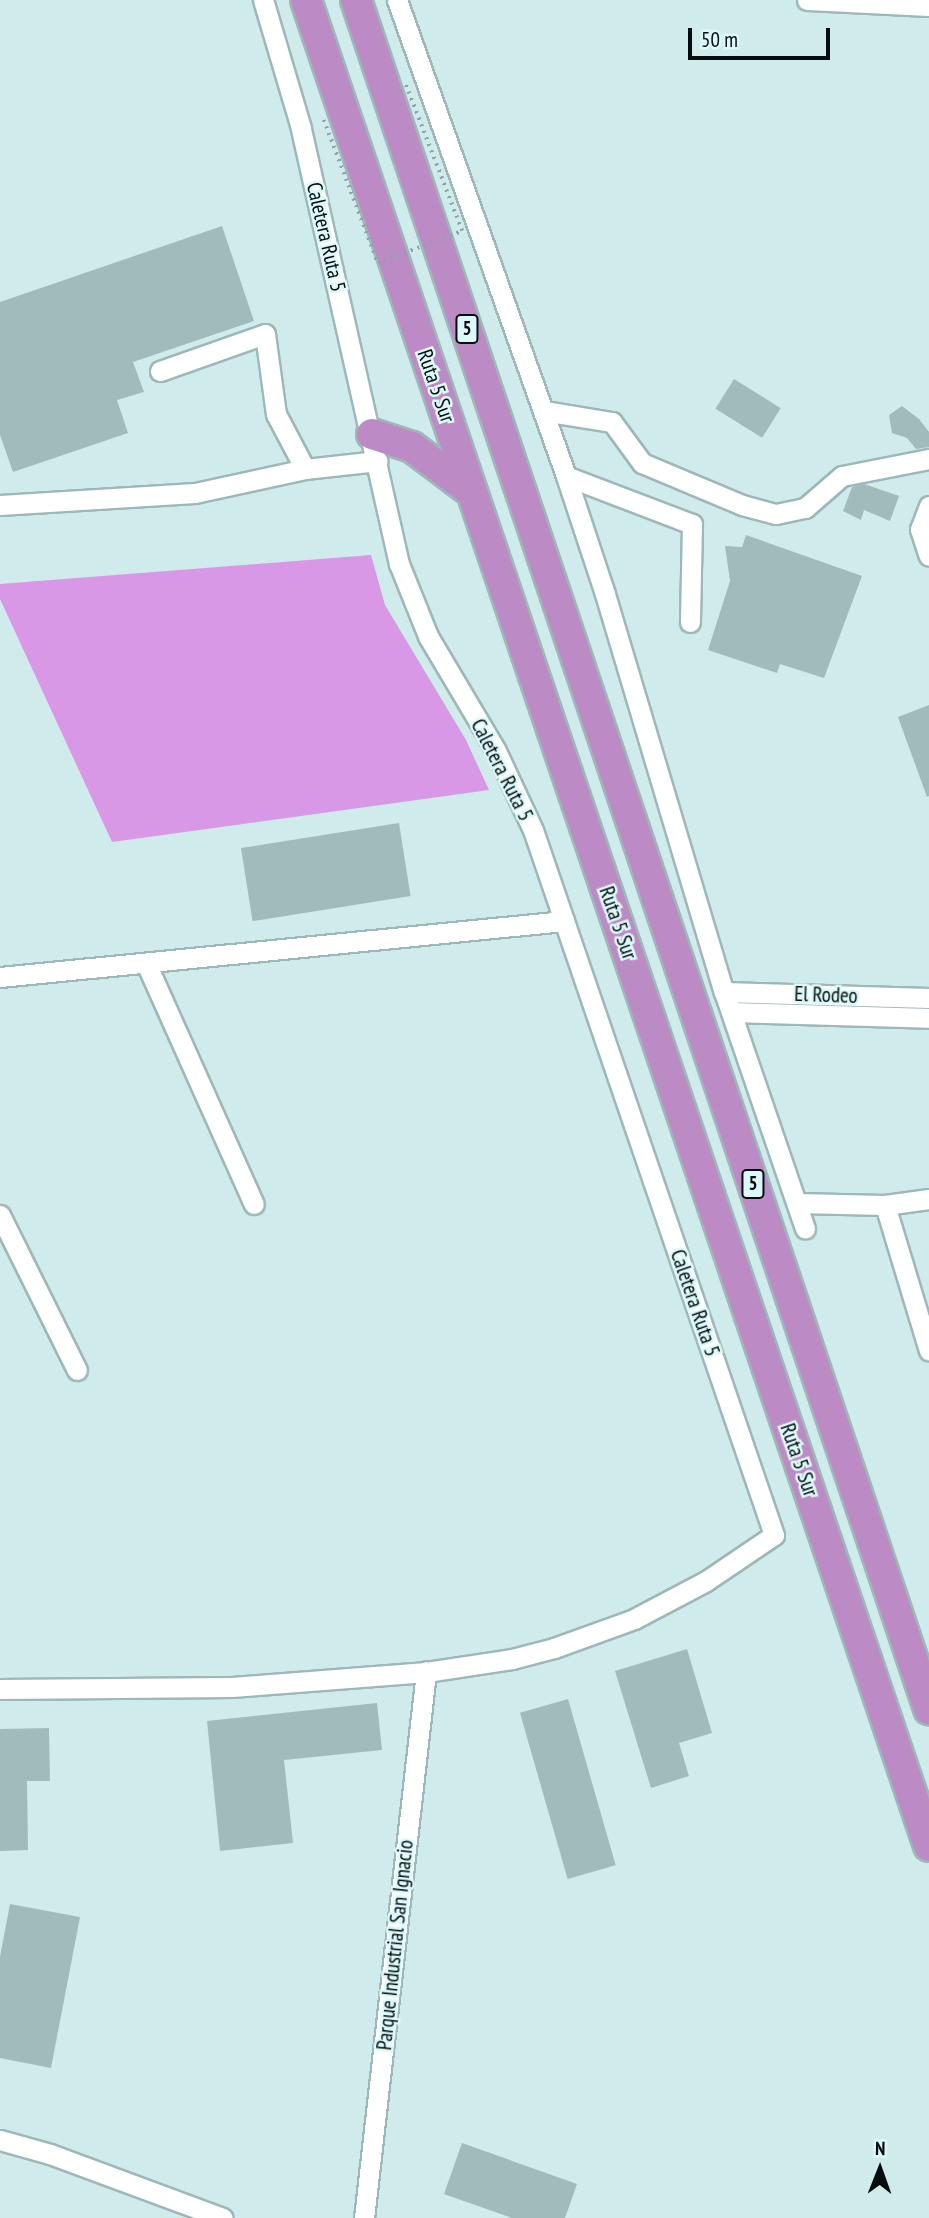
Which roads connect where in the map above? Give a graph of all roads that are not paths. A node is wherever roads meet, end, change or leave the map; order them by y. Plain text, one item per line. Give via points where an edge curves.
1 (306, 0) edge
2 (356, 0) edge
3 (397, 0) edge
4 (807, 0) edge
5 (261, 1) edge
6 (929, 6) edge
7 (160, 370) dead end
8 (544, 411) junction
9 (375, 447) junction
10 (929, 459) edge
11 (305, 469) junction
12 (566, 476) junction
13 (472, 492) junction
14 (0, 505) edge
15 (929, 506) edge
16 (929, 556) edge
17 (690, 622) dead end
18 (564, 921) junction
19 (146, 963) junction
20 (0, 976) edge
21 (724, 992) junction
22 (929, 998) edge
23 (731, 1012) junction
24 (929, 1018) edge
25 (929, 1199) edge
26 (797, 1203) junction
27 (254, 1204) dead end
28 (885, 1205) junction
29 (0, 1215) edge
30 (805, 1228) dead end
31 (929, 1351) edge
32 (77, 1370) dead end
33 (426, 1672) junction
34 (0, 1689) edge
35 (929, 1709) edge
36 (929, 1846) edge
37 (0, 2140) edge
38 (223, 2218) edge
39 (364, 2218) edge

1 - 13 highway, Ruta 5 Sur / 5
2 - 35 highway, Ruta 5 Sur / 5
3 - 8 street
4 - 6 street
5 - 9 street, Caletera Ruta 5 via 301,128
7 - 11 street via 265,334 276,414
8 - 10 street via 612,422 642,463 742,505 776,514 805,508 842,476
8 - 12 street
9 - 11 street
9 - 13 highway via 412,447
9 - 18 street, Caletera Ruta 5 via 390,530 412,601 515,789
11 - 14 street via 195,493
12 - 17 street via 692,524
12 - 21 street
13 - 36 highway, Ruta 5 Sur / 5
15 - 16 street via 920,529
18 - 19 street
18 - 33 street, Caletera Ruta 5 via 774,1535 671,1601 596,1634 512,1659
19 - 20 street
19 - 27 street
21 - 22 street, El Rodeo
21 - 23 street
23 - 24 street, El Rodeo
23 - 26 street
25 - 28 street
26 - 28 street
26 - 30 street
28 - 31 street
29 - 32 street
33 - 34 street via 232,1687
33 - 39 street, Parque Industrial San Ignacio
37 - 38 street

